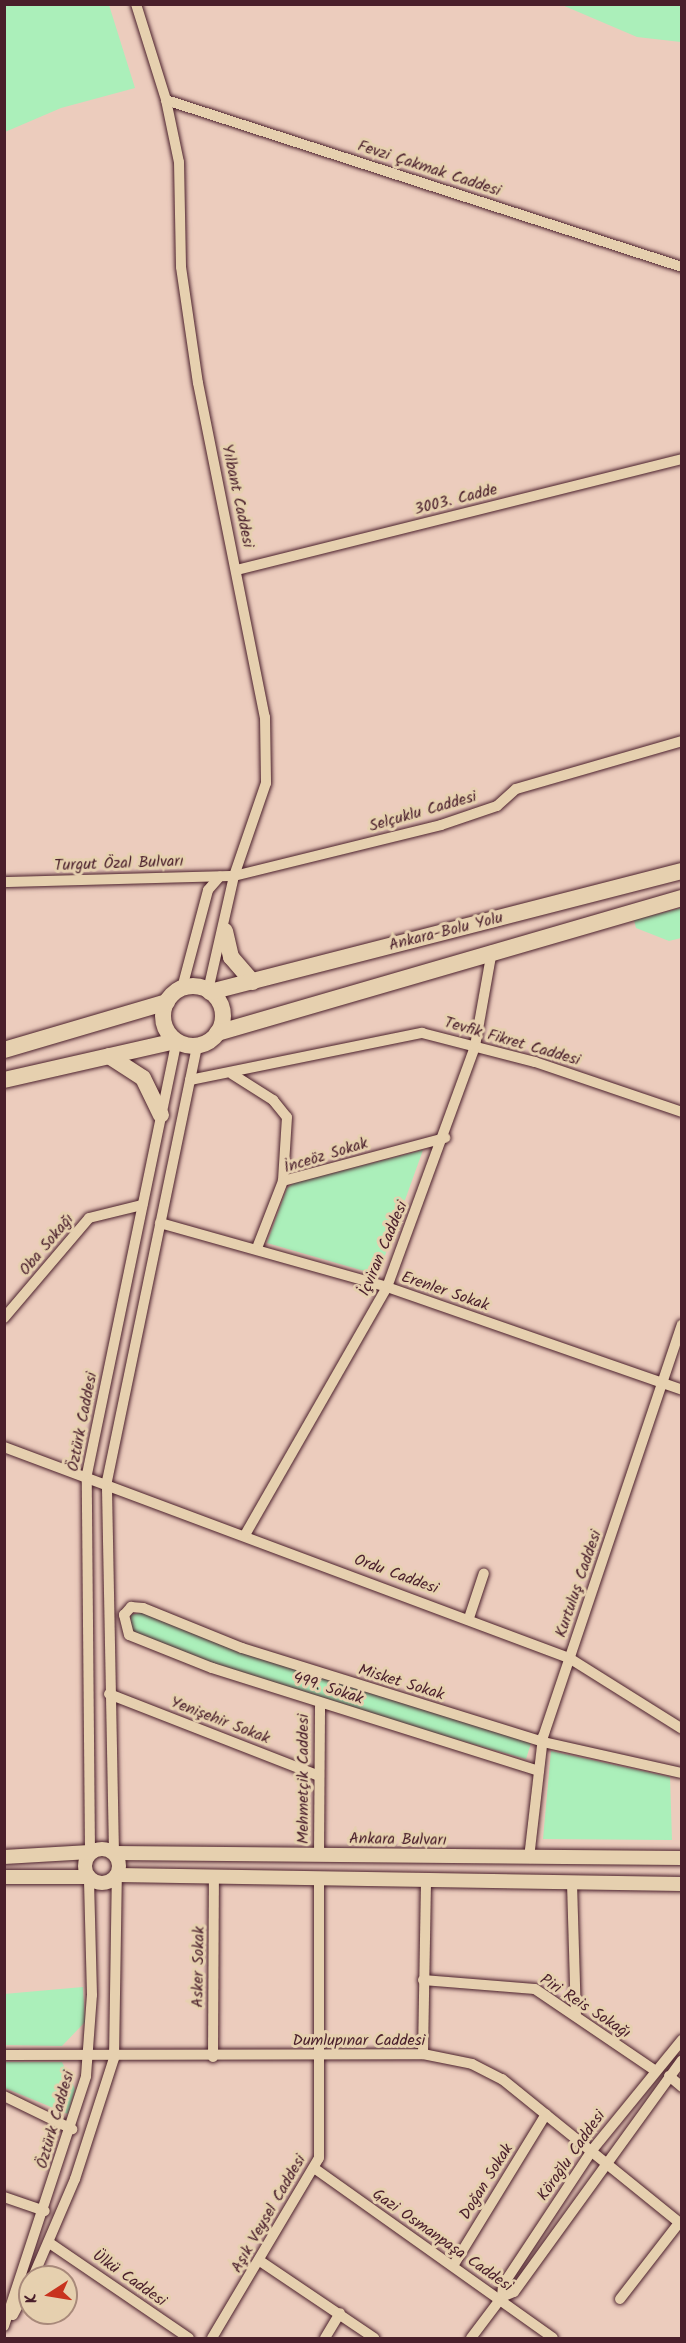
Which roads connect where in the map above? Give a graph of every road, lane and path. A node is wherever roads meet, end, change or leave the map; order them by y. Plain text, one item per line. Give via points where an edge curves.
1 (136, 4) edge
2 (166, 100) junction
3 (681, 267) edge
4 (681, 459) edge
5 (237, 570) junction
6 (681, 741) edge
7 (681, 871) edge
8 (220, 876) junction
9 (234, 876) junction
10 (4, 882) edge
11 (681, 898) edge
12 (225, 931) junction
13 (492, 951) junction
14 (253, 981) junction
15 (182, 988) junction
16 (209, 991) junction
17 (167, 1002) junction
18 (217, 1034) junction
19 (177, 1041) junction
20 (197, 1046) junction
21 (475, 1046) junction
22 (4, 1050) edge
23 (109, 1056) junction
24 (232, 1074) junction
25 (4, 1080) edge
26 (190, 1080) junction
27 (681, 1112) edge
28 (161, 1115) junction
29 (445, 1138) junction
30 (283, 1181) junction
31 (142, 1205) junction
32 (160, 1223) junction
33 (257, 1248) junction
34 (387, 1287) junction
35 (4, 1318) edge
36 (681, 1325) edge
37 (663, 1383) junction
38 (681, 1390) edge
39 (4, 1447) edge
40 (87, 1474) junction
41 (107, 1481) junction
42 (245, 1535) junction
43 (484, 1573) dead end
44 (123, 1618) joint
45 (469, 1618) junction
46 (569, 1658) junction
47 (109, 1694) junction
48 (320, 1703) junction
49 (681, 1729) edge
50 (543, 1742) junction
51 (539, 1771) junction
52 (681, 1773) edge
53 (319, 1776) junction
54 (90, 1852) junction
55 (114, 1853) junction
56 (319, 1855) junction
57 (4, 1857) edge
58 (529, 1858) junction
59 (681, 1858) edge
60 (117, 1875) junction
61 (4, 1877) edge
62 (89, 1877) junction
63 (214, 1878) junction
64 (319, 1880) junction
65 (426, 1882) junction
66 (572, 1883) junction
67 (681, 1884) edge
68 (423, 1980) junction
69 (576, 2016) junction
70 (681, 2040) edge
71 (423, 2054) junction
72 (4, 2055) edge
73 (213, 2056) junction
74 (88, 2057) junction
75 (321, 2057) junction
76 (114, 2058) junction
77 (681, 2060) edge
78 (654, 2070) junction
79 (669, 2076) junction
80 (681, 2087) edge
81 (4, 2097) edge
82 (546, 2114) junction
83 (72, 2129) junction
84 (593, 2149) junction
85 (606, 2162) junction
86 (314, 2168) junction
87 (4, 2197) edge
88 (45, 2211) junction
89 (680, 2224) edge
90 (51, 2244) junction
91 (260, 2261) junction
92 (40, 2265) edge
93 (453, 2266) junction
94 (501, 2299) junction
95 (620, 2300) dead end
96 (18, 2305) edge
97 (340, 2313) junction
98 (4, 2326) edge
99 (4, 2331) edge
100 (189, 2338) edge
101 (212, 2338) edge
102 (324, 2338) edge
103 (374, 2338) edge
104 (471, 2338) edge
105 (553, 2338) edge

1 - 2 street, Yılbant Caddesi
2 - 3 street, Fevzi Çakmak Caddesi
2 - 5 street, Yılbant Caddesi via 178,162 181,267 198,383
4 - 5 street, 3003. Cadde
5 - 9 street, Yılbant Caddesi via 265,717 266,783
6 - 9 street, Selçuklu Caddesi via 516,789 497,806 441,825
7 - 14 highway, Ankara-Bolu Yolu
8 - 9 street, Turgut Özal Bulvarı
8 - 10 street, Turgut Özal Bulvarı
8 - 15 street via 208,890
9 - 12 street, Yılbant Caddesi
11 - 13 highway, Ankara-Bolu Yolu
12 - 14 highway via 231,957
12 - 16 street, Yılbant Caddesi
13 - 18 highway, Ankara-Bolu Yolu
13 - 21 street, İçviran Caddesi
14 - 16 highway, Ankara-Bolu Yolu
15 - 16 highway
15 - 17 highway
16 - 18 highway via 222,1011
17 - 19 highway via 164,1023
17 - 22 highway
18 - 20 highway
19 - 20 highway
19 - 23 highway
19 - 28 street, Öztürk Caddesi
20 - 26 street
21 - 24 street, Tevfik Fikret Caddesi via 443,1035 401,1035
21 - 27 street, Tevfik Fikret Caddesi
21 - 29 street, İçviran Caddesi
23 - 25 highway
23 - 28 highway via 143,1078
24 - 26 street, Tevfik Fikret Caddesi
24 - 30 street via 273,1100 286,1118
26 - 32 street
28 - 31 street, Öztürk Caddesi
29 - 30 street, İnceöz Sokak
29 - 34 street, İçviran Caddesi
30 - 33 street, İnceöz Sokak
31 - 35 street, Oba Sokağı via 89,1218
31 - 40 street, Öztürk Caddesi
32 - 33 street, Erenler Sokak
32 - 41 street
33 - 34 street, Erenler Sokak
34 - 37 street, Erenler Sokak
34 - 42 street, İçviran Caddesi
36 - 37 street, Kurtuluş Caddesi
37 - 38 street, Erenler Sokak
37 - 46 street, Kurtuluş Caddesi
39 - 40 street, Ordu Caddesi
40 - 41 street, Ordu Caddesi
40 - 54 street, Öztürk Caddesi
41 - 42 street, Ordu Caddesi
41 - 47 street
42 - 45 street, Ordu Caddesi
43 - 45 street
44 - 48 street, 499. Sokak via 126,1632 142,1642
44 - 50 street, Misket Sokak via 131,1607 143,1608 242,1648
45 - 46 street, Ordu Caddesi
46 - 49 street, Ordu Caddesi
46 - 50 street, Kurtuluş Caddesi
47 - 53 street, Yenişehir Sokak
47 - 55 street
48 - 51 street, 499. Sokak
48 - 53 street, Mehmetçik Caddesi
50 - 51 street, Kurtuluş Caddesi
50 - 52 street, Misket Sokak
51 - 58 street, Kurtuluş Caddesi
53 - 56 street, Mehmetçik Caddesi
54 - 55 main road, Ankara Bulvarı
54 - 57 main road, Ankara Bulvarı
54 - 62 main road via 85,1865
55 - 56 main road, Ankara Bulvarı
55 - 60 main road
56 - 58 main road, Ankara Bulvarı
58 - 59 main road, Ankara Bulvarı
60 - 62 main road via 101,1883
60 - 63 main road
60 - 76 street
61 - 62 main road
62 - 74 street, Öztürk Caddesi via 92,1995
63 - 64 main road
63 - 73 street, Asker Sokak
64 - 65 main road
64 - 75 street, Aşık Veysel Caddesi
65 - 66 main road
65 - 68 street
66 - 67 main road
66 - 69 street
68 - 69 street, Piri Reis Sokağı via 517,1984
68 - 71 street
69 - 78 street, Piri Reis Sokağı
70 - 78 street, Köroğlu Caddesi
71 - 75 street, Dumlupınar Caddesi
71 - 82 street, Dumlupınar Caddesi via 483,2069
72 - 74 street, Dumlupınar Caddesi
73 - 75 street, Dumlupınar Caddesi
73 - 76 street, Dumlupınar Caddesi
74 - 76 street, Dumlupınar Caddesi
74 - 83 street, Öztürk Caddesi
75 - 86 street, Aşık Veysel Caddesi via 320,2150
76 - 90 street
77 - 79 street, Köroğlu Caddesi
78 - 84 street, Köroğlu Caddesi
79 - 80 street
79 - 85 street, Köroğlu Caddesi
81 - 83 street
82 - 84 street, Dumlupınar Caddesi
82 - 93 street, Doğan Sokak
83 - 88 street, Öztürk Caddesi
84 - 85 street, Dumlupınar Caddesi
84 - 94 street, Köroğlu Caddesi via 503,2285
85 - 89 street, Dumlupınar Caddesi
85 - 94 street, Köroğlu Caddesi via 514,2292
86 - 91 street, Aşık Veysel Caddesi
86 - 93 street, Gazi Osmanpaşa Caddesi
87 - 88 street
88 - 98 street, Öztürk Caddesi
89 - 95 street
90 - 92 street
90 - 100 street, Ülkü Caddesi
91 - 97 street
91 - 101 street, Aşık Veysel Caddesi
93 - 94 street, Gazi Osmanpaşa Caddesi
94 - 104 street, Köroğlu Caddesi
94 - 105 street, Gazi Osmanpaşa Caddesi
96 - 99 street
97 - 102 street
97 - 103 street

